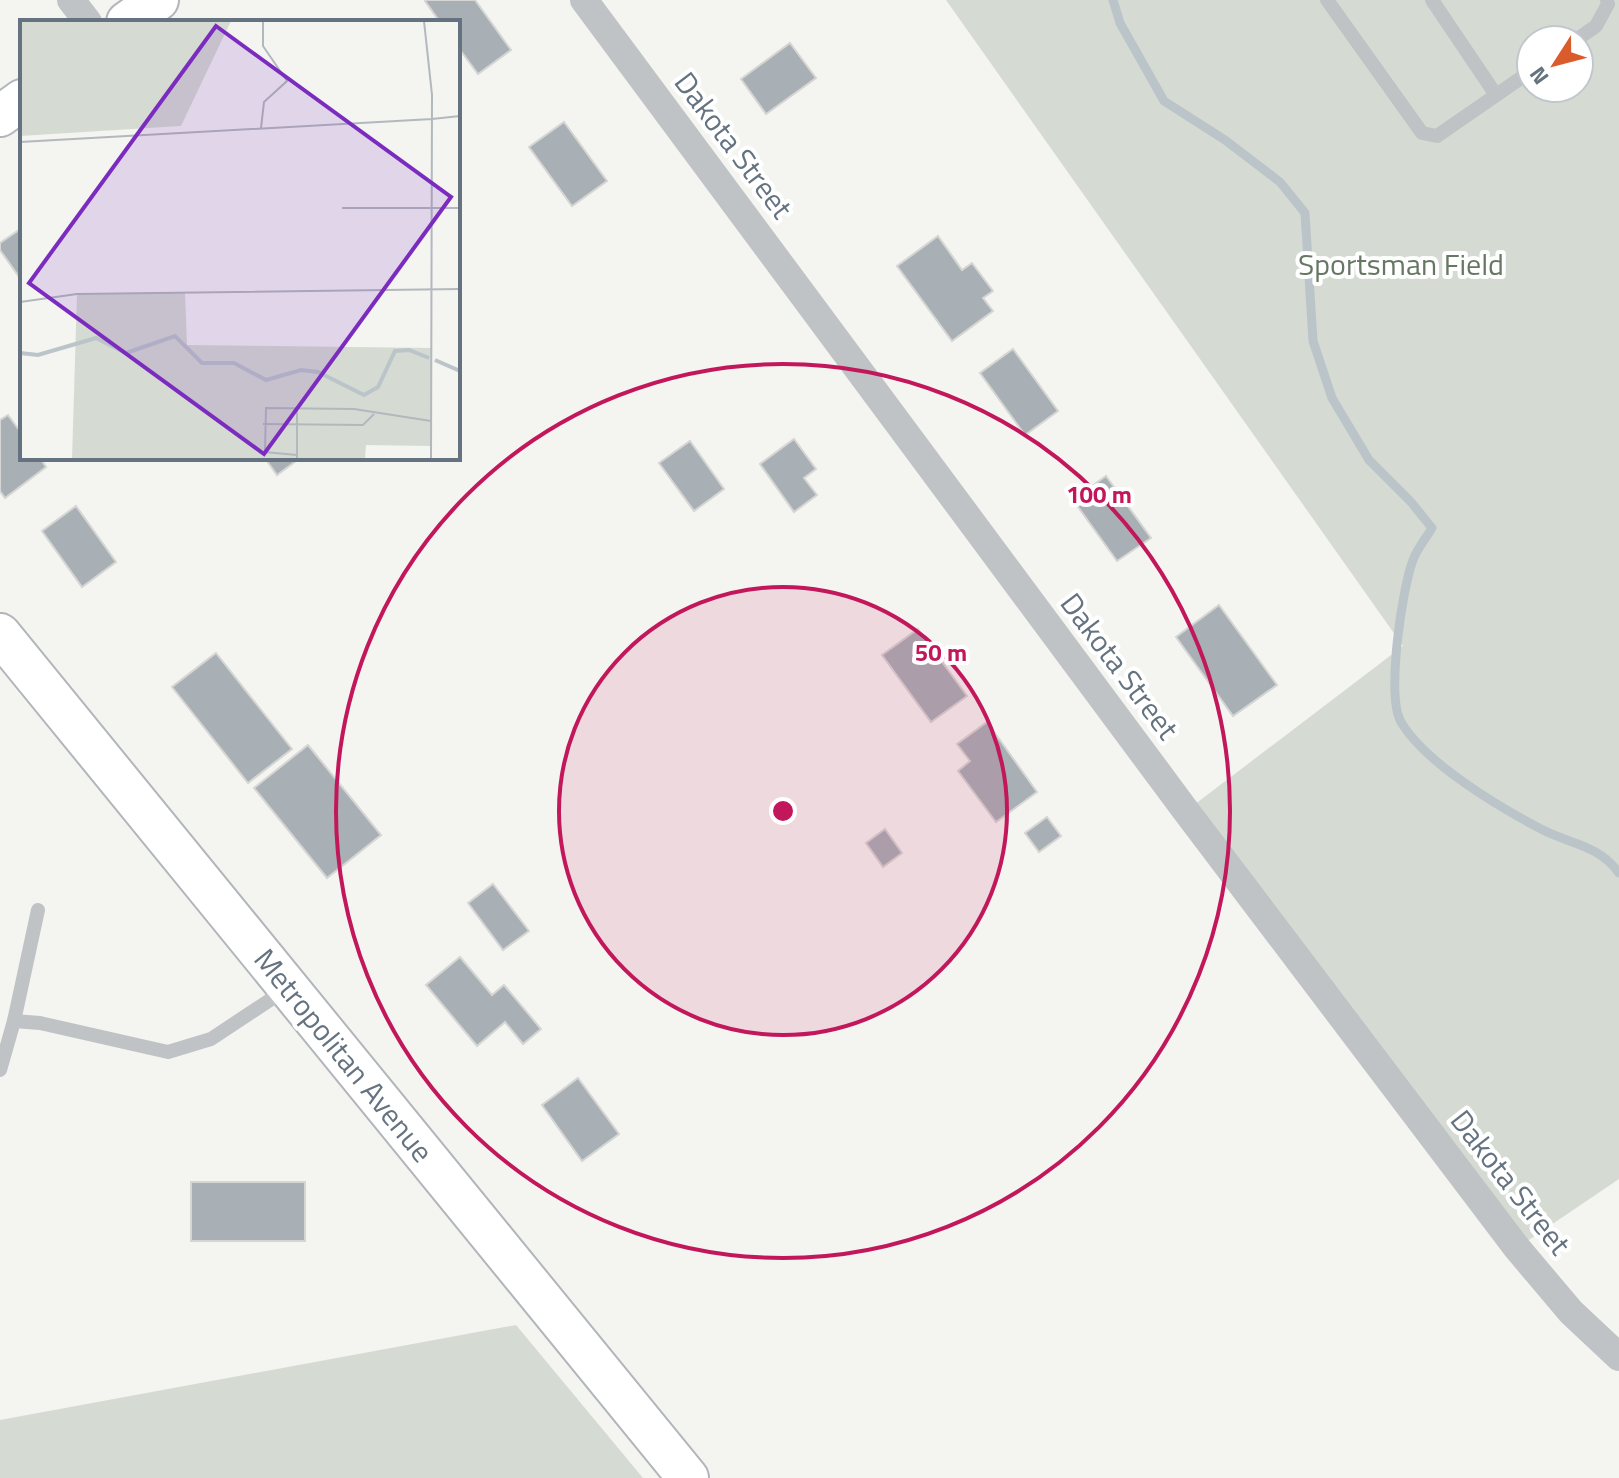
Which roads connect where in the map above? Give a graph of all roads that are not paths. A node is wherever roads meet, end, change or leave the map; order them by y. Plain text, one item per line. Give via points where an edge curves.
1 (71, 0) edge
2 (158, 0) edge
3 (584, 0) edge
4 (1432, 0) edge
5 (1607, 0) edge
6 (1329, 1) edge
7 (86, 20) edge
8 (130, 20) edge
9 (1595, 27) edge
10 (1515, 82) edge
11 (1496, 95) junction
12 (20, 101) edge
13 (0, 116) edge
14 (0, 634) edge
15 (38, 910) dead end
16 (289, 987) junction
17 (14, 1021) junction
18 (0, 1070) edge
19 (1619, 1357) edge
20 (688, 1478) edge

1 - 7 street
2 - 8 street
3 - 19 street, Dakota Street via 1517,1248 1571,1312
4 - 11 lane
5 - 9 lane
6 - 11 lane via 1422,133 1437,136
10 - 11 lane
12 - 13 street
14 - 16 street, Metropolitan Avenue
15 - 17 lane
16 - 17 lane via 211,1039 168,1052
16 - 20 street, Metropolitan Avenue
17 - 18 lane

